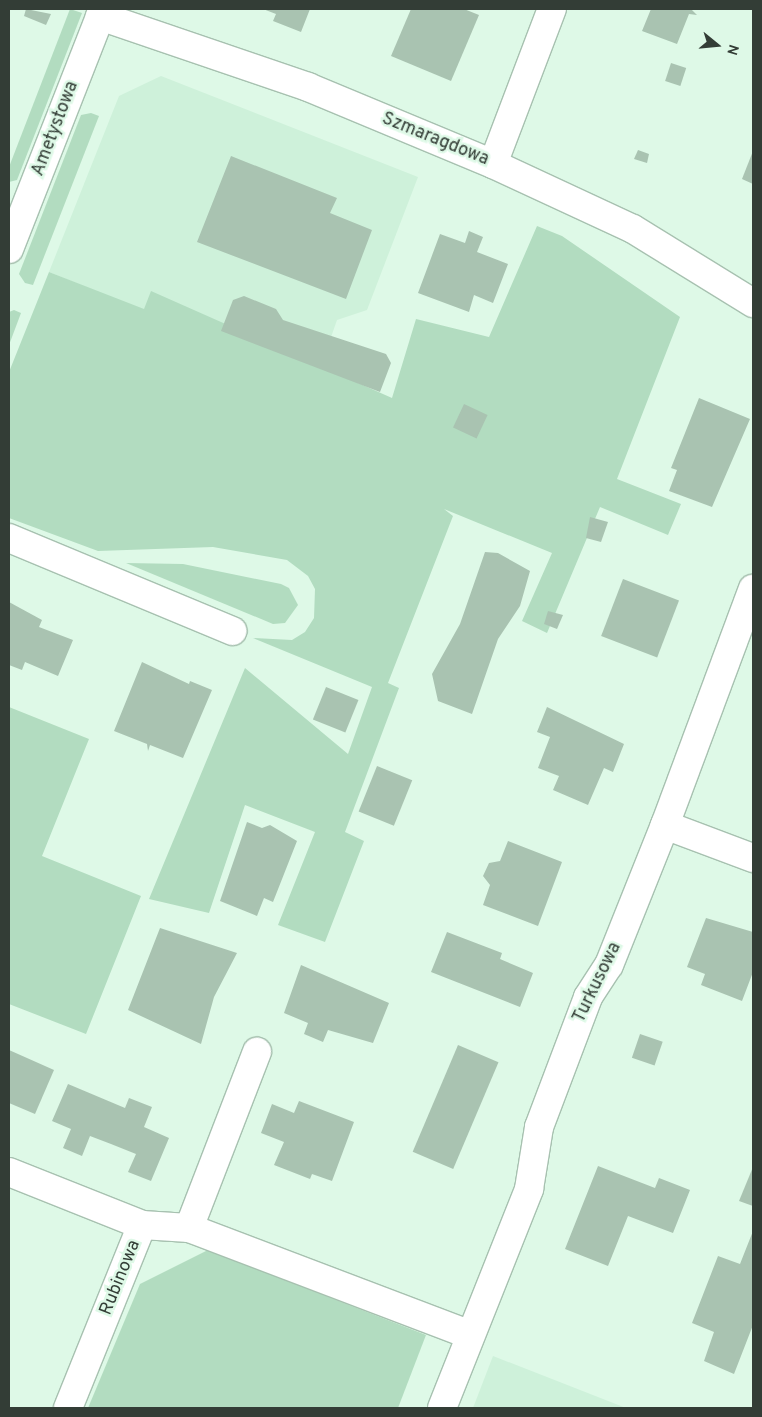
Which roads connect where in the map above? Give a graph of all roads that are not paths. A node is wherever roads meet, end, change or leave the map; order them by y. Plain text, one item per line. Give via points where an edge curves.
1 (552, 9) edge
2 (102, 12) edge
3 (493, 164) junction
4 (9, 249) edge
5 (753, 303) edge
6 (9, 538) edge
7 (753, 589) edge
8 (232, 630) dead end
9 (666, 825) junction
10 (753, 858) edge
11 (257, 1052) dead end
12 (9, 1172) edge
13 (142, 1225) junction
14 (189, 1228) junction
15 (470, 1335) junction
16 (68, 1408) edge
17 (442, 1408) edge

1 - 3 street
2 - 3 street, Szmaragdowa via 308,87
2 - 4 street, Ametystowa
3 - 5 street, Szmaragdowa via 633,229
6 - 8 street
7 - 9 street, Turkusowa
9 - 10 street
9 - 15 street, Turkusowa via 609,965 581,1016 539,1127 529,1190
11 - 14 street
12 - 13 street, Rubinowa
13 - 14 street
13 - 16 street, Rubinowa
14 - 15 street
15 - 17 street, Turkusowa

